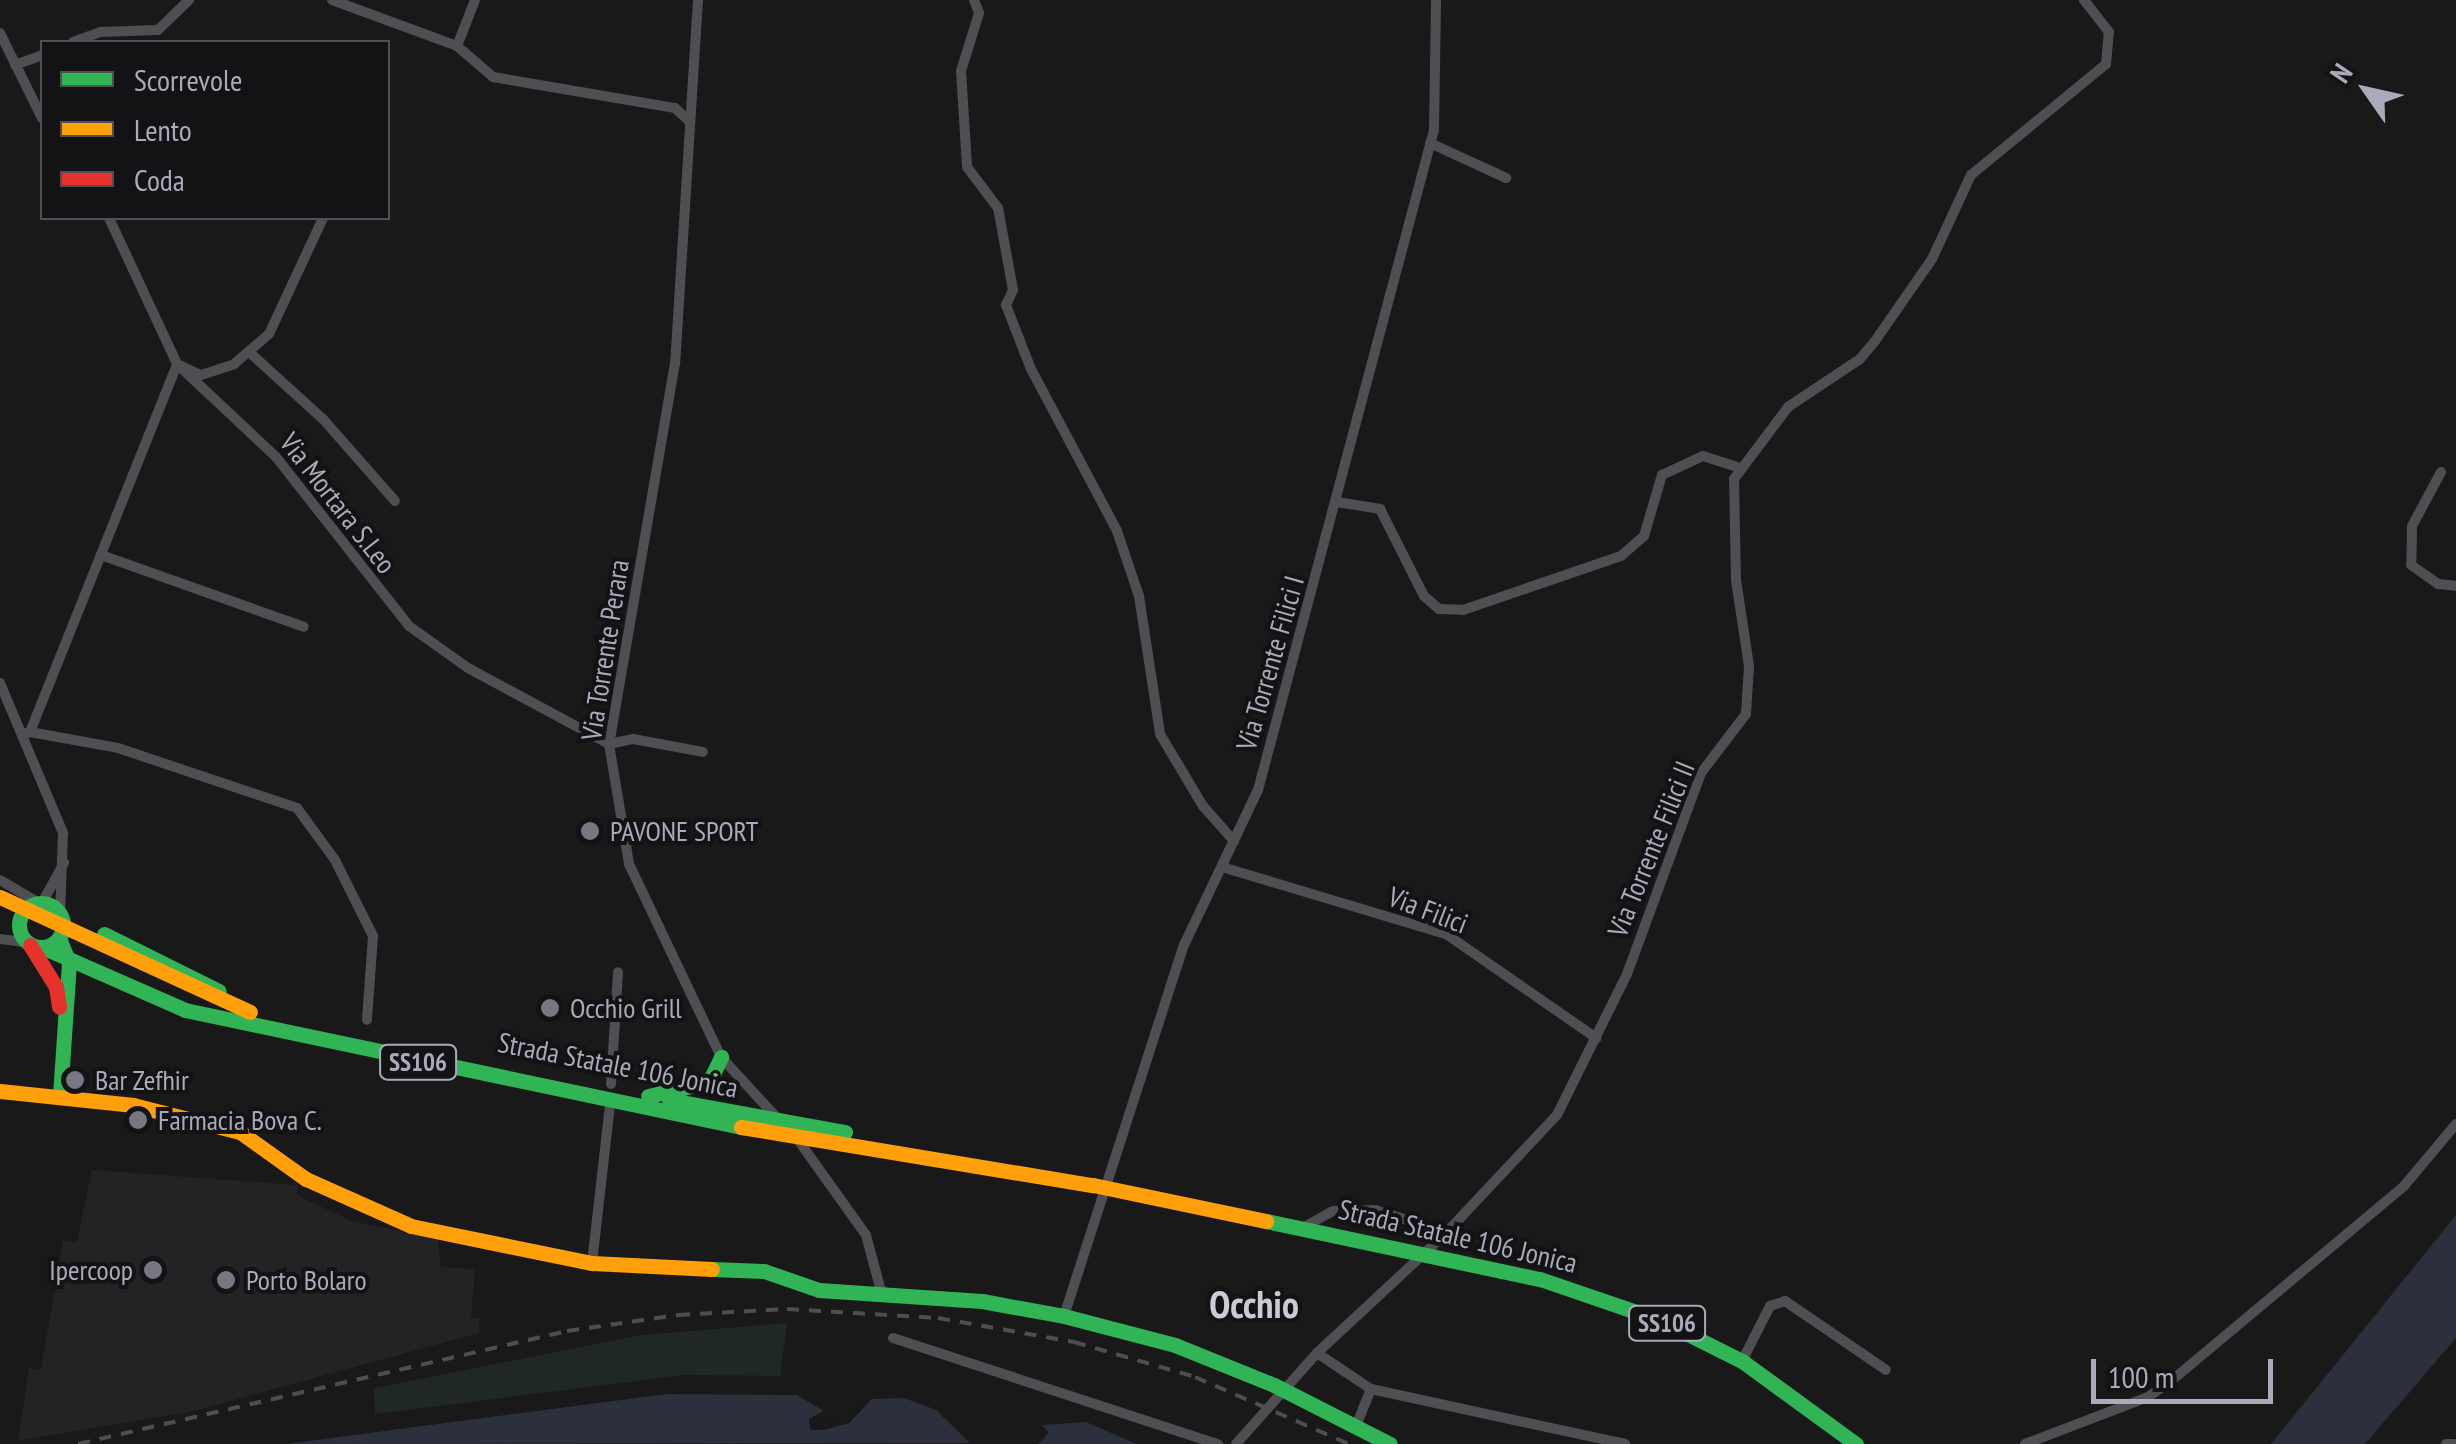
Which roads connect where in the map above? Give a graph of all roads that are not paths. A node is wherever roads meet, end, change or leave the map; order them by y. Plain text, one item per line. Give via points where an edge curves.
1 (189, 0) edge
2 (332, 0) edge
3 (476, 0) edge
4 (698, 0) edge
5 (974, 0) edge
6 (1436, 0) edge
7 (2084, 0) edge
8 (0, 33) edge
9 (79, 40) edge
10 (457, 46) junction
11 (40, 56) edge
12 (16, 65) junction
13 (40, 114) edge
14 (689, 121) junction
15 (1430, 143) junction
16 (1506, 178) dead end
17 (111, 220) edge
18 (322, 220) edge
19 (249, 352) junction
20 (177, 364) junction
21 (1741, 468) junction
22 (2441, 472) dead end
23 (395, 501) dead end
24 (1337, 502) junction
25 (101, 554) junction
26 (2456, 586) edge
27 (304, 626) dead end
28 (0, 683) edge
29 (26, 734) junction
30 (609, 744) junction
31 (703, 752) dead end
32 (1234, 841) junction
33 (66, 857) junction
34 (1222, 867) junction
35 (0, 880) edge
36 (41, 903) junction
37 (2, 905) edge
38 (61, 915) junction
39 (59, 938) junction
40 (0, 939) edge
41 (33, 945) junction
42 (69, 963) junction
43 (618, 972) dead end
44 (248, 1018) junction
45 (367, 1020) dead end
46 (62, 1026) junction
47 (1596, 1038) junction
48 (720, 1064) junction
49 (611, 1084) dead end
50 (0, 1091) edge
51 (60, 1096) junction
52 (648, 1096) junction
53 (628, 1098) junction
54 (610, 1106) dead end
55 (748, 1121) junction
56 (2456, 1124) edge
57 (1326, 1214) junction
58 (1306, 1226) junction
59 (1332, 1232) junction
60 (1446, 1232) junction
61 (592, 1262) junction
62 (881, 1291) junction
63 (1064, 1316) junction
64 (893, 1338) dead end
65 (1317, 1352) junction
66 (1742, 1361) junction
67 (1886, 1370) dead end
68 (1371, 1389) junction
69 (1356, 1426) junction
70 (1218, 1444) edge
71 (1236, 1444) edge
72 (1390, 1444) edge
73 (1625, 1444) edge
74 (1856, 1444) edge
75 (2026, 1444) edge

1 - 9 street via 158,30 100,32
2 - 10 street
3 - 10 street
4 - 14 street, Via Torrente Perara
5 - 32 street via 979,12 961,71 967,167 998,208 1013,290 1006,305 1030,369 1117,531 1139,596 1160,734 1203,806
6 - 15 street, Via Torrente Filici I via 1439,68
7 - 21 street via 2109,32 2106,64 1971,175 1932,259 1875,341 1860,359 1788,407
8 - 12 street
10 - 14 street via 492,77 675,108
11 - 12 street
12 - 13 street
14 - 30 street, Via Torrente Perara via 675,363
15 - 16 street
15 - 24 street, Via Torrente Filici I
17 - 20 street, Via Mortara S.Leo
18 - 19 street via 269,334
19 - 20 street via 201,376
19 - 23 street via 323,419
20 - 25 street
20 - 30 street, Via Mortara S.Leo via 276,457 409,626 468,668
21 - 24 street via 1704,456 1662,475 1644,536 1621,556 1463,610 1439,610 1424,596 1380,509
21 - 47 street, Via Torrente Filici II via 1734,479 1736,563 1750,666 1746,714 1700,773
22 - 26 street via 2412,526 2410,565 2438,584
24 - 32 street, Via Torrente Filici I via 1258,790
25 - 27 street
25 - 29 street
28 - 29 street
29 - 33 street
29 - 45 street via 118,748 298,808 374,936
30 - 31 street via 633,739
30 - 48 street, Via Torrente Perara via 629,864
32 - 34 street, Via Torrente Filici I
33 - 36 street
33 - 38 street
34 - 47 street, Via Filici via 1446,934
34 - 63 street, Via Torrente Filici I via 1184,945
35 - 36 street
36 - 38 main road
36 - 41 main road via 20,919
37 - 44 main road, Strada Statale 106 Jonica / SS106
38 - 39 main road
38 - 44 main road via 196,975
39 - 41 main road
39 - 42 main road
40 - 41 street
41 - 42 main road
41 - 46 main road via 56,988
42 - 44 main road via 185,1010
42 - 46 main road
43 - 49 street
44 - 53 main road, Strada Statale 106 Jonica / SS106
46 - 51 main road
47 - 60 street, Via Torrente Filici II via 1557,1116
48 - 52 main road via 697,1088
48 - 62 street, Via Torrente Perara via 846,1198 877,1258
50 - 51 main road
51 - 61 main road via 133,1105 240,1132 306,1179 411,1226
52 - 53 main road, Strada Statale 106 Jonica / SS106
52 - 55 main road, Strada Statale 106 Jonica / SS106
53 - 55 main road, Strada Statale 106 Jonica / SS106
54 - 61 street
55 - 58 main road, Strada Statale 106 Jonica / SS106
56 - 75 street via 2404,1186 2171,1380 2148,1397
57 - 58 street
57 - 59 street
57 - 60 street via 1374,1210
58 - 59 main road, Strada Statale 106 Jonica / SS106
59 - 66 main road, Strada Statale 106 Jonica / SS106 via 1453,1256 1633,1309
60 - 65 street, Via Torrente Filici II
61 - 62 main road via 764,1271 819,1290
62 - 63 main road
63 - 69 main road via 1174,1344
64 - 70 street
65 - 68 street
65 - 71 street, Via Torrente Filici II
66 - 67 street via 1770,1306 1785,1301
66 - 74 main road, Strada Statale 106 Jonica / SS106
68 - 69 street
68 - 73 street
69 - 72 main road

